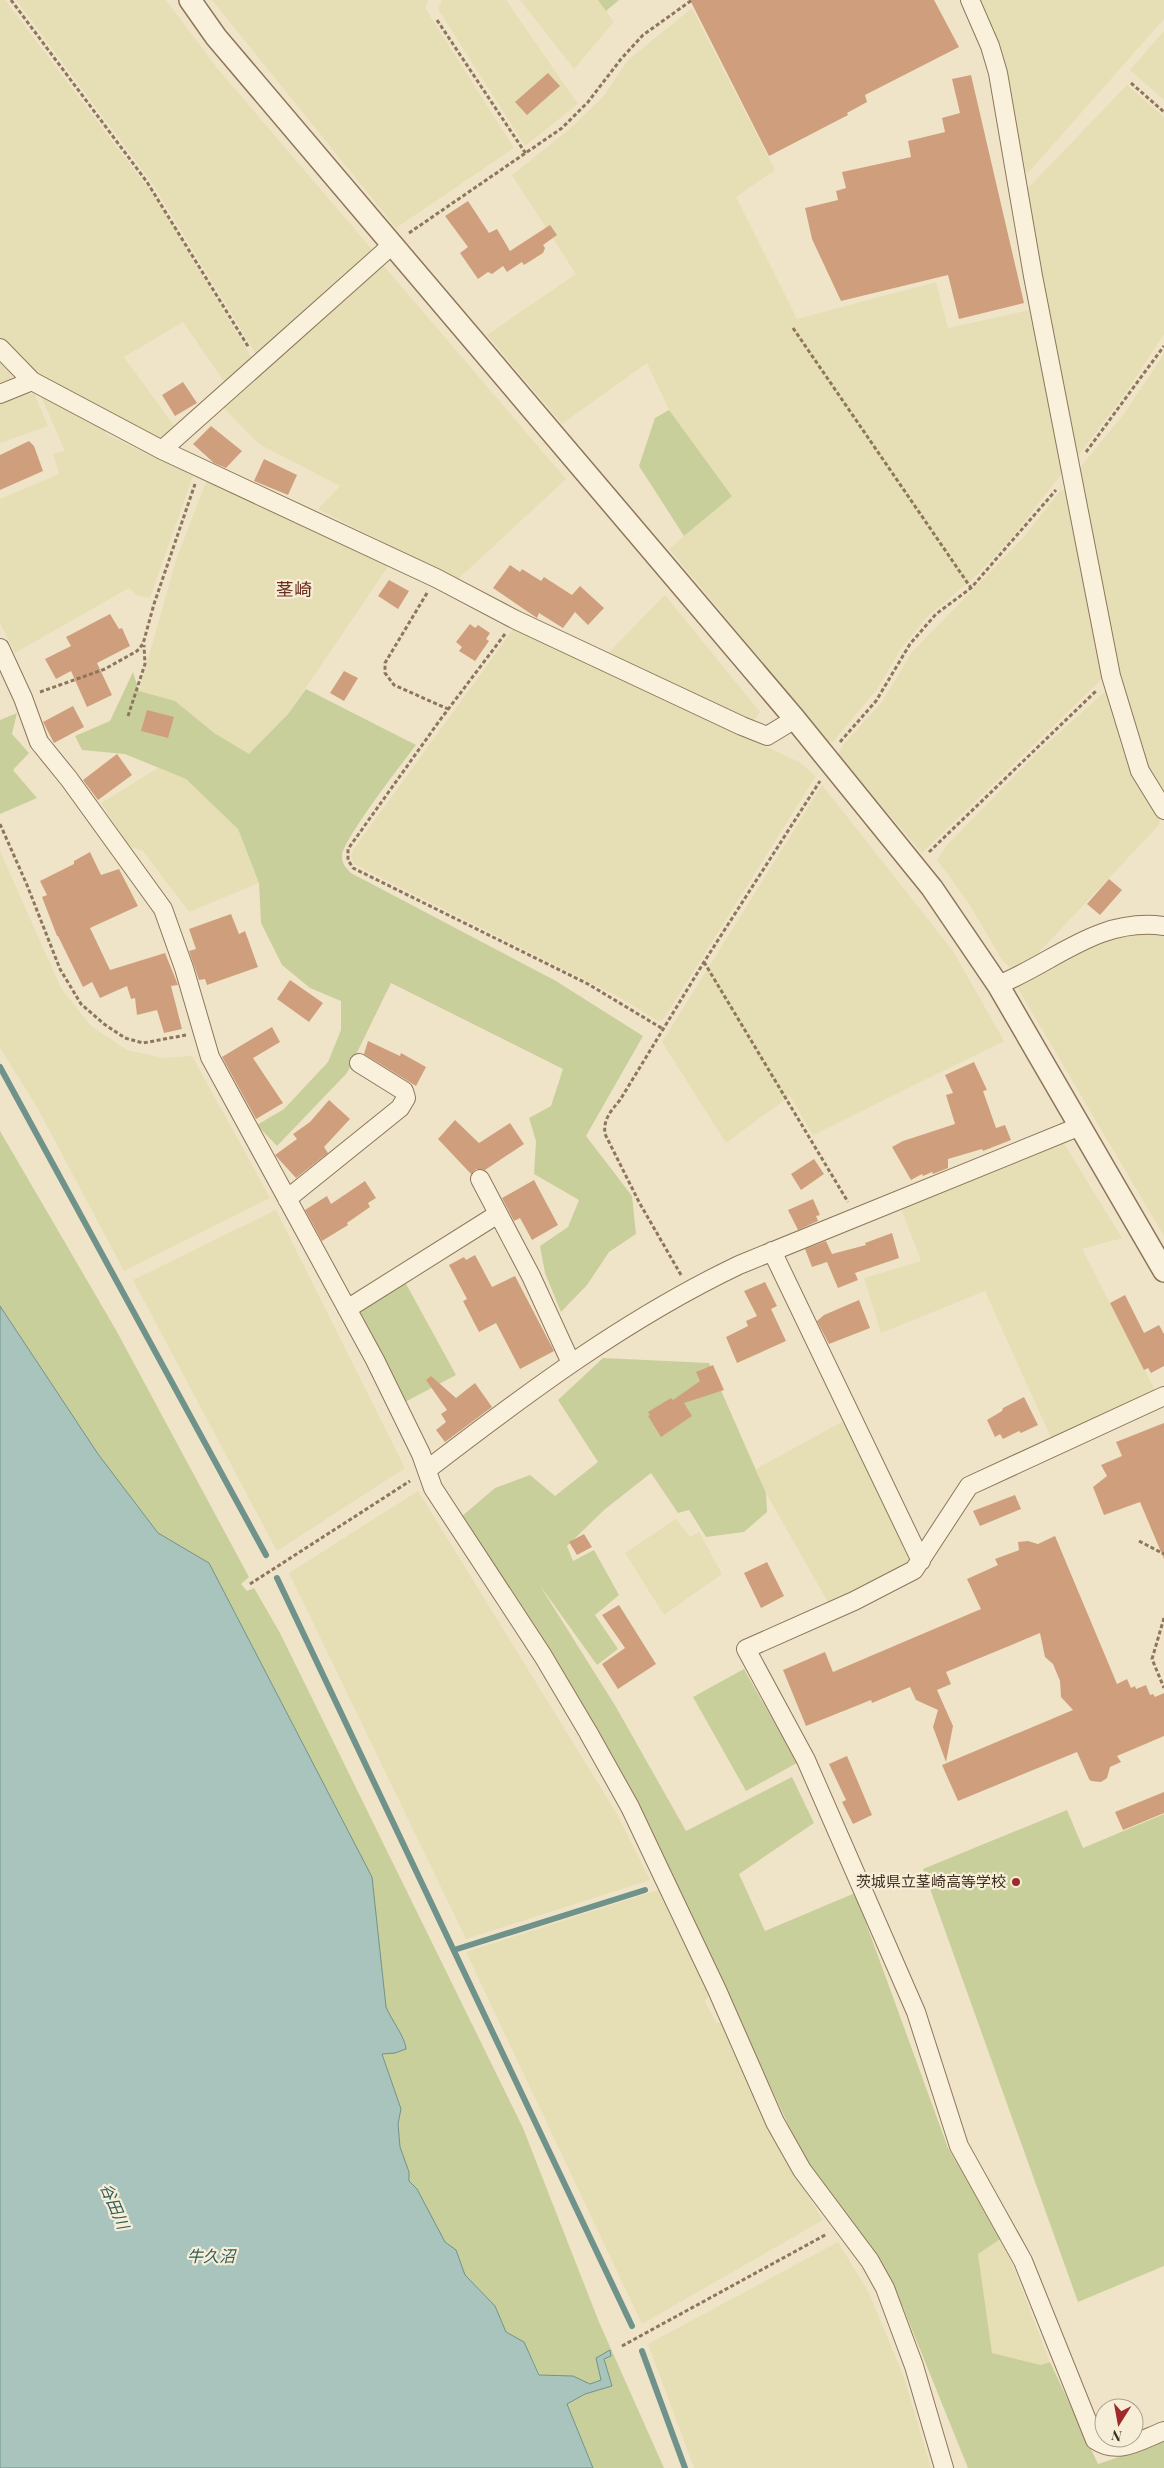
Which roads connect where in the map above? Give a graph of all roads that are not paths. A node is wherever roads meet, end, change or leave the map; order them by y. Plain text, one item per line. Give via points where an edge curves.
1 (190, 0) edge
2 (970, 0) edge
3 (392, 245) junction
4 (0, 348) edge
5 (32, 381) junction
6 (0, 394) edge
7 (162, 450) junction
8 (0, 648) edge
9 (795, 719) junction
10 (1164, 810) edge
11 (1164, 926) edge
12 (998, 985) junction
13 (359, 1064) dead end
14 (1078, 1127) junction
15 (480, 1179) dead end
16 (287, 1199) junction
17 (498, 1214) junction
18 (772, 1251) junction
19 (1164, 1271) edge
20 (347, 1309) junction
21 (571, 1363) junction
22 (1164, 1396) edge
23 (428, 1470) junction
24 (921, 1561) junction
25 (1164, 2431) edge
26 (944, 2468) edge

1 - 3 street via 216,37
2 - 10 street via 998,73 1033,276 1112,676 1140,771
3 - 7 street
3 - 9 street
4 - 5 street
5 - 6 street
5 - 7 street
7 - 9 street via 766,736
8 - 16 street via 39,742 163,909 210,1058
9 - 12 street via 914,866
11 - 12 street via 1126,925 1096,933
12 - 14 street
13 - 16 street via 404,1091 406,1098 400,1108
14 - 18 street
14 - 19 street
15 - 17 street
16 - 20 street
17 - 20 street
17 - 21 street
18 - 21 street via 689,1289 631,1322
18 - 24 street
20 - 23 street
21 - 23 street via 528,1392
22 - 24 street via 969,1486
23 - 26 street via 433,1488 543,1656 630,1807 717,1990 775,2122 802,2170 870,2261 885,2288 898,2319
24 - 25 street via 914,1570 854,1601 746,1649 806,1760 916,2012 959,2146 1022,2261 1095,2440 1105,2447 1118,2449

